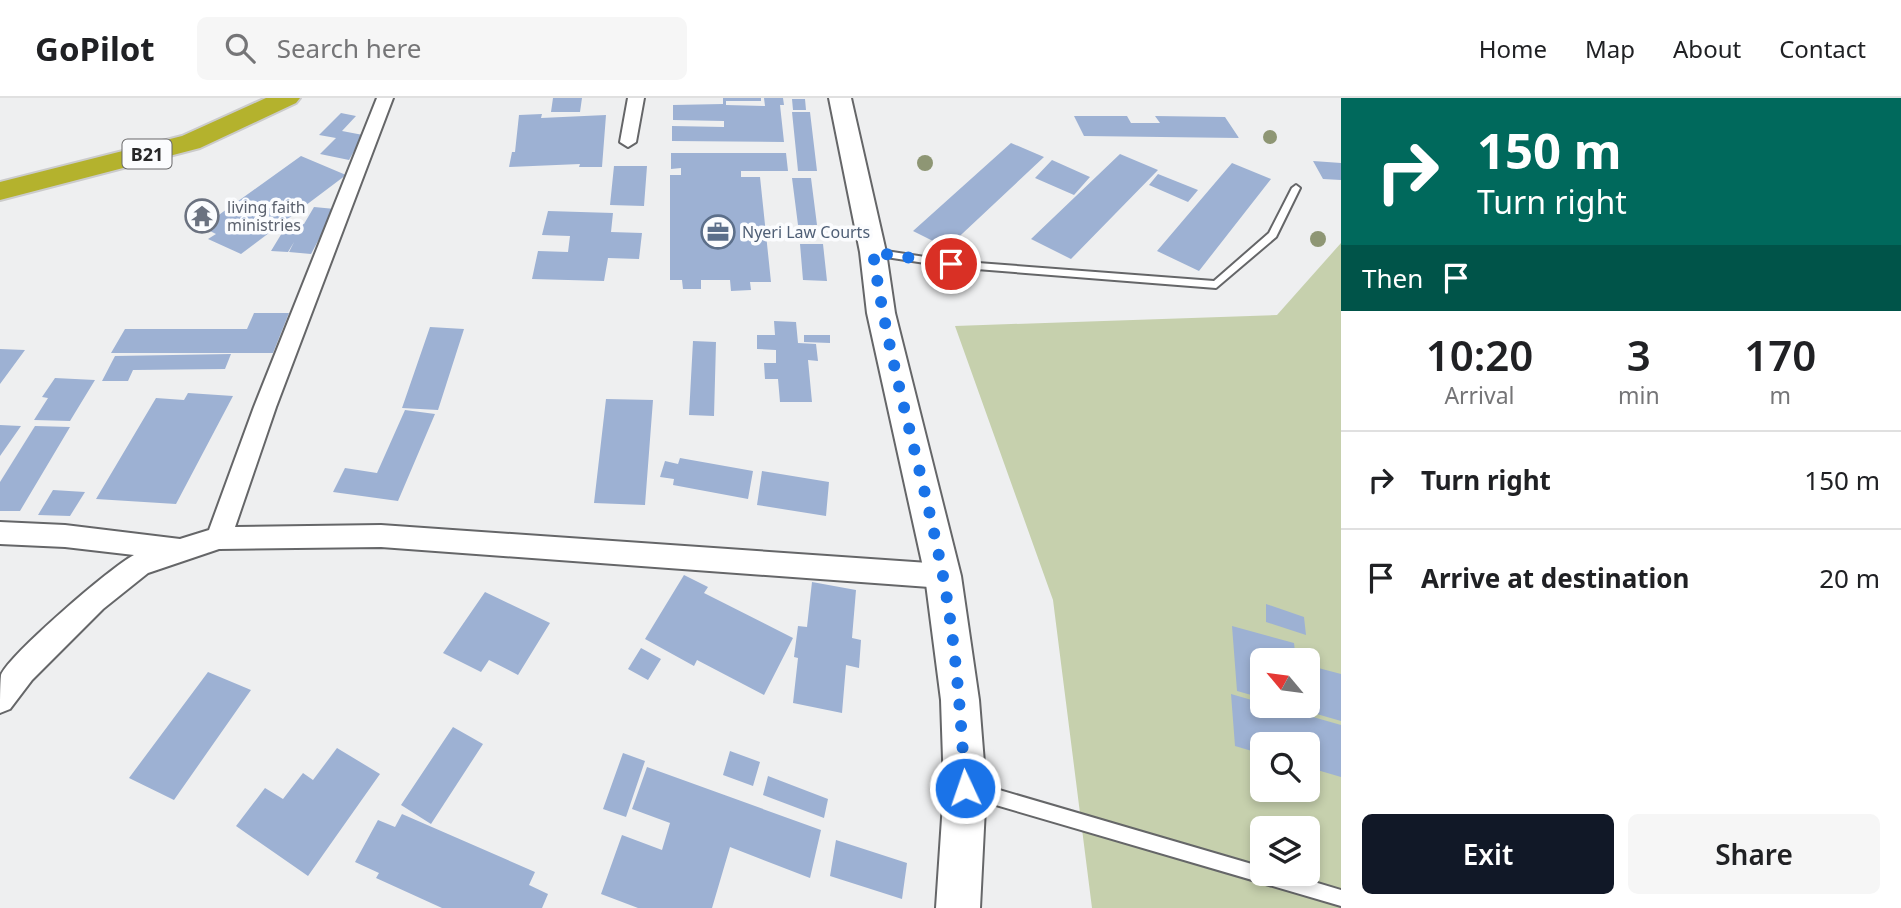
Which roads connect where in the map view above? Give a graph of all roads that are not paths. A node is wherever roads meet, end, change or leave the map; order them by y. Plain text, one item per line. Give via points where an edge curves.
1 (287, 98) edge
2 (385, 98) edge
3 (636, 98) edge
4 (840, 98) edge
5 (628, 142) dead end
6 (1296, 188) dead end
7 (7, 192) edge
8 (873, 252) junction
9 (0, 533) edge
10 (219, 538) junction
11 (180, 549) junction
12 (943, 576) junction
13 (0, 699) edge
14 (965, 788) junction
15 (1341, 898) edge
16 (958, 908) edge

1 - 7 highway, B21 via 191,142
2 - 10 street
3 - 5 street
4 - 8 street
6 - 8 lane via 1273,235 1216,285 951,264
8 - 12 street via 881,313
9 - 11 street
10 - 11 street
10 - 12 street via 381,536
11 - 13 street via 140,564 94,600 22,670
12 - 14 street via 960,700
14 - 15 lane
14 - 16 street

